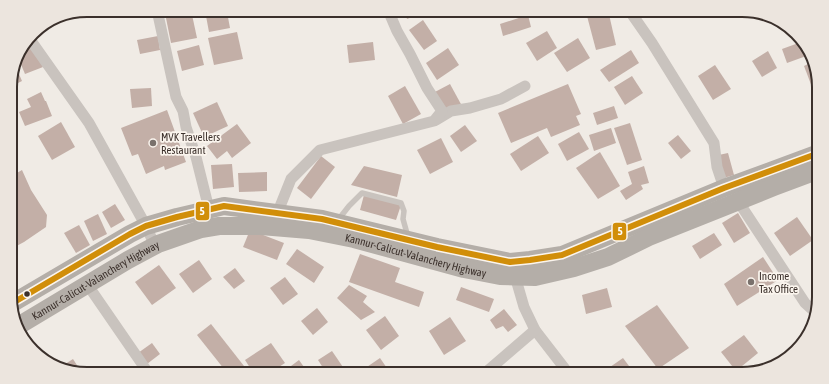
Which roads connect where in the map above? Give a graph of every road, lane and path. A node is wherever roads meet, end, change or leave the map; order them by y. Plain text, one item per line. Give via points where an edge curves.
1 (159, 17) edge
2 (391, 17) edge
3 (634, 17) edge
4 (32, 43) edge
5 (525, 86) dead end
6 (434, 121) junction
7 (812, 157) edge
8 (812, 172) edge
9 (757, 184) junction
10 (724, 188) junction
11 (738, 201) junction
12 (278, 208) dead end
13 (209, 209) junction
14 (337, 222) junction
15 (146, 226) junction
16 (410, 240) junction
17 (155, 246) junction
18 (515, 276) junction
19 (87, 284) junction
20 (17, 300) edge
21 (811, 309) edge
22 (22, 324) edge
23 (535, 330) junction
24 (144, 367) edge
25 (492, 367) edge
26 (564, 367) edge

1 - 13 street via 176,96 183,112
2 - 6 street via 427,88 442,111
3 - 10 street via 714,143 717,168
4 - 15 street via 89,123
5 - 6 street via 501,99 451,111
6 - 12 street via 320,150 292,179
7 - 9 highway, Kannur-Calicut-Valanchery Highway
8 - 9 highway, Kannur-Calicut-Valanchery Highway
9 - 10 highway, Kannur-Calicut-Valanchery Highway
9 - 11 highway, Kannur-Calicut-Valanchery Highway
10 - 16 highway, Kannur-Calicut-Valanchery Highway via 562,255 510,262
11 - 18 highway, Kannur-Calicut-Valanchery Highway via 601,259 535,277
11 - 21 street
13 - 14 highway, Kannur-Calicut-Valanchery Highway via 224,206
13 - 15 highway, Kannur-Calicut-Valanchery Highway
14 - 16 highway, Kannur-Calicut-Valanchery Highway
14 - 16 lane via 362,194 402,203
15 - 17 street
15 - 20 highway, Kannur-Calicut-Valanchery Highway
17 - 18 highway, Kannur-Calicut-Valanchery Highway via 178,236 219,226 309,230 464,269 500,276
17 - 19 highway, Kannur-Calicut-Valanchery Highway
18 - 23 street via 524,307
19 - 22 highway, Kannur-Calicut-Valanchery Highway
19 - 24 street
23 - 25 street
23 - 26 street

